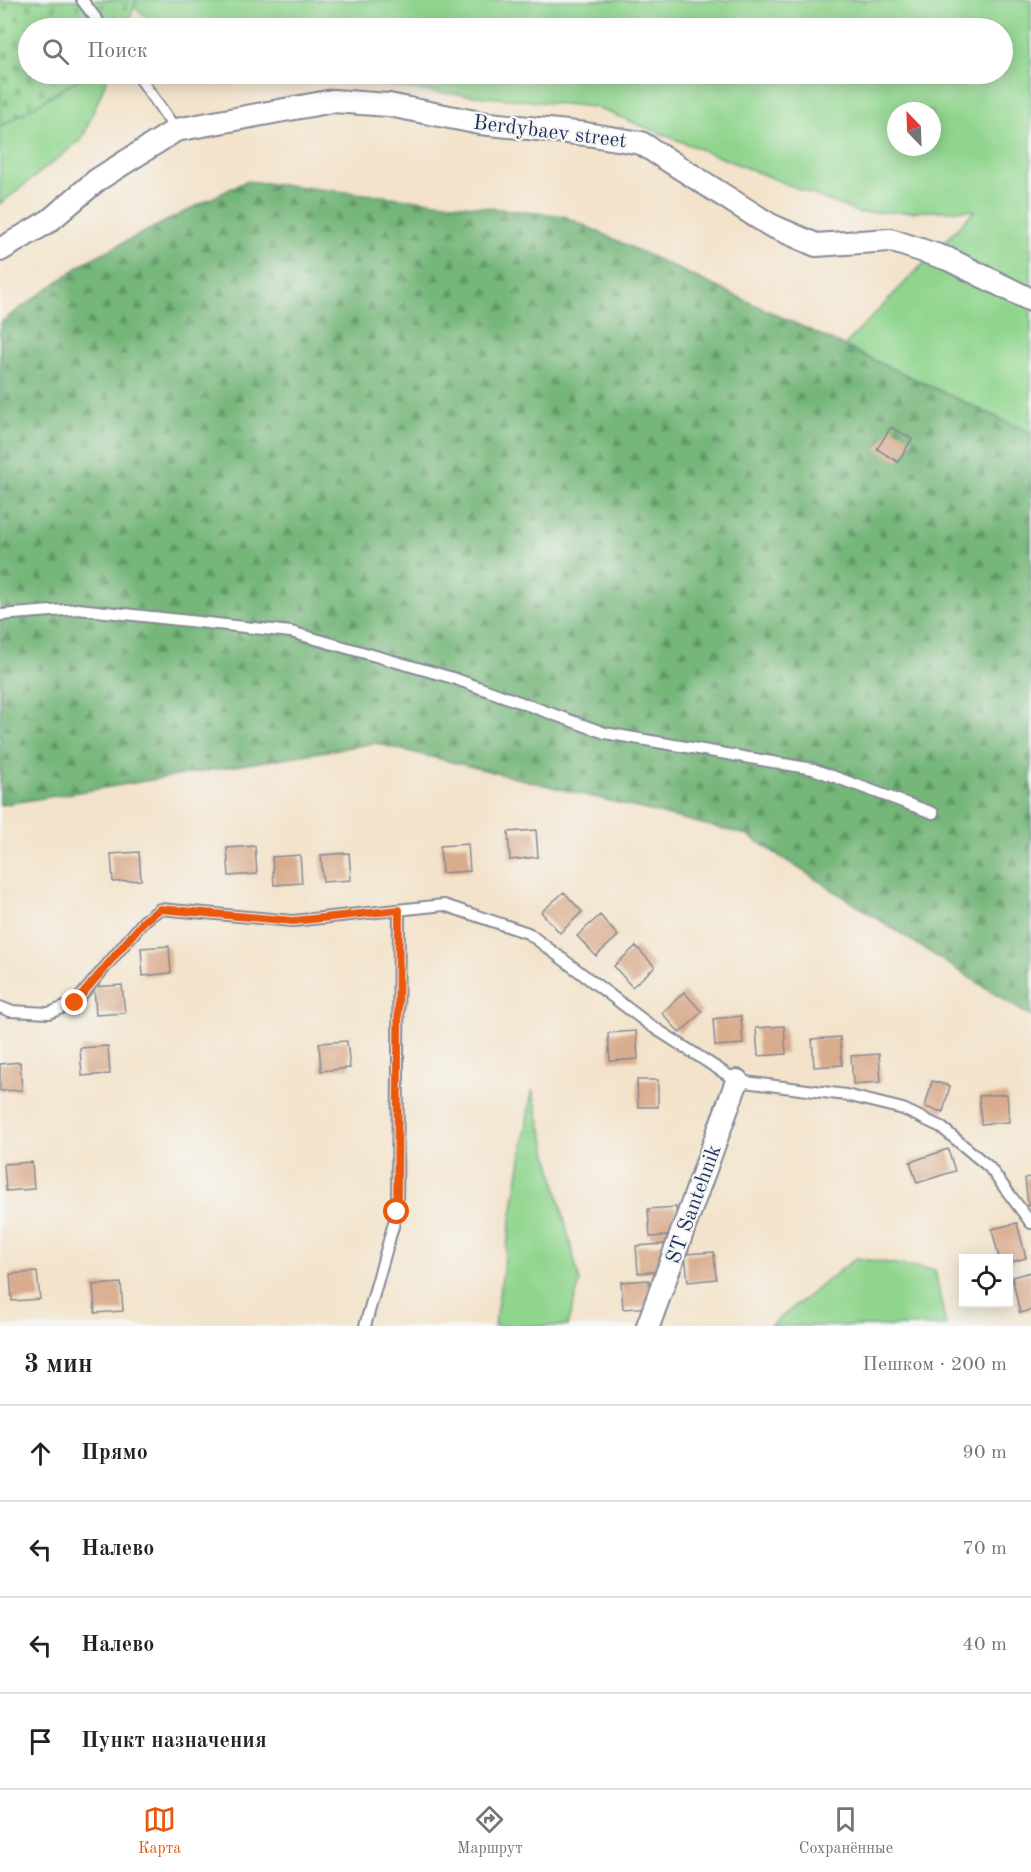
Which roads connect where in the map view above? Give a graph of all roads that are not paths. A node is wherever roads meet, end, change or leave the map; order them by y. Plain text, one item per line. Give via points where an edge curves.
1 (82, 0) edge
2 (96, 18) edge
3 (144, 84) edge
4 (176, 130) junction
5 (0, 250) edge
6 (1031, 300) edge
7 (0, 615) edge
8 (933, 813) dead end
9 (399, 910) junction
10 (0, 1007) edge
11 (737, 1081) junction
12 (1031, 1223) edge
13 (365, 1326) edge
14 (648, 1326) edge

1 - 2 lane
3 - 4 lane
4 - 5 street via 97,180 49,221
4 - 6 street, Berdybaev street via 333,100 641,143 770,225 816,245 890,240 948,259
7 - 8 lane via 78,609 291,632 453,678 605,733 813,769
9 - 10 lane via 293,921 160,909 144,921 75,1003 49,1013
9 - 11 lane via 444,905 528,933 650,1025
9 - 13 lane via 397,1212
11 - 12 lane via 846,1095 903,1109 941,1127 989,1167
11 - 14 street, ST Santehnik

